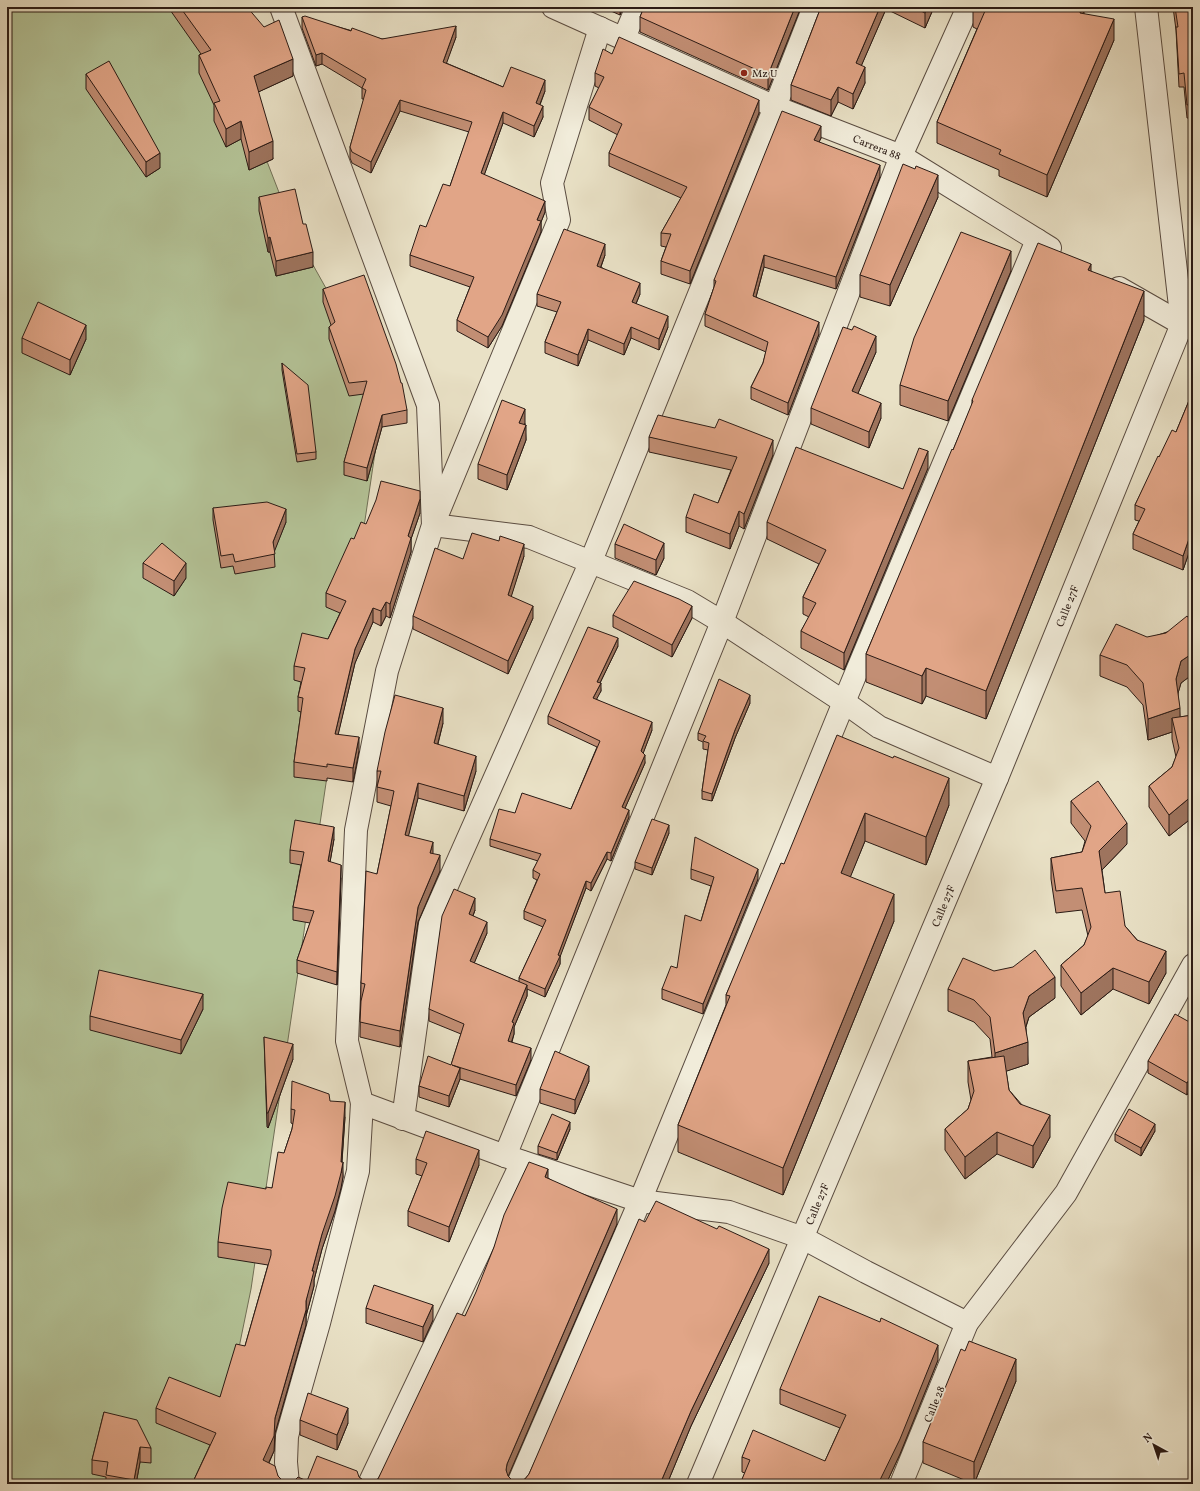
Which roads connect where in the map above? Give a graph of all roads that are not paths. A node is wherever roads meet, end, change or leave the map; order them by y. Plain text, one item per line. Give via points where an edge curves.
1 (281, 7) edge
2 (553, 7) edge
3 (637, 7) edge
4 (814, 7) edge
5 (968, 7) edge
6 (1146, 7) edge
7 (600, 28) junction
8 (624, 38) junction
9 (775, 107) junction
10 (901, 156) junction
11 (1037, 240) junction
12 (1065, 257) edge
13 (1099, 277) edge
14 (1182, 324) junction
15 (433, 525) junction
16 (590, 561) junction
17 (722, 622) junction
18 (844, 702) junction
19 (997, 778) junction
20 (1193, 965) edge
21 (362, 1103) junction
22 (403, 1119) junction
23 (514, 1159) junction
24 (640, 1201) junction
25 (803, 1238) junction
26 (967, 1323) junction
27 (288, 1484) edge
28 (369, 1484) edge
29 (518, 1484) edge
30 (698, 1484) edge
31 (901, 1484) edge

1 - 15 street via 428,406
2 - 7 street, Carrera 88
3 - 8 street
4 - 9 street
5 - 10 street
6 - 14 street
7 - 8 street, Carrera 88
7 - 15 street via 552,183 559,220
8 - 9 street, Carrera 88
9 - 10 street, Carrera 88
9 - 16 street
10 - 11 street, Carrera 88
10 - 17 street
11 - 12 street, Carrera 88
11 - 18 street
13 - 14 street
14 - 19 street, Calle 27F
15 - 16 street via 529,537
15 - 21 street via 387,671 356,830 347,1041
16 - 17 street via 687,601
16 - 22 street via 430,924
17 - 18 street
17 - 23 street
18 - 19 street via 879,727
18 - 24 street
19 - 25 street, Calle 27F
20 - 26 street, Calle 28 via 1066,1193
21 - 22 street
21 - 27 street via 358,1171 287,1436
22 - 23 street
23 - 24 street
23 - 28 street
24 - 25 street via 729,1212
24 - 29 street
25 - 26 street
25 - 30 street, Calle 27F
26 - 31 street, Calle 28

